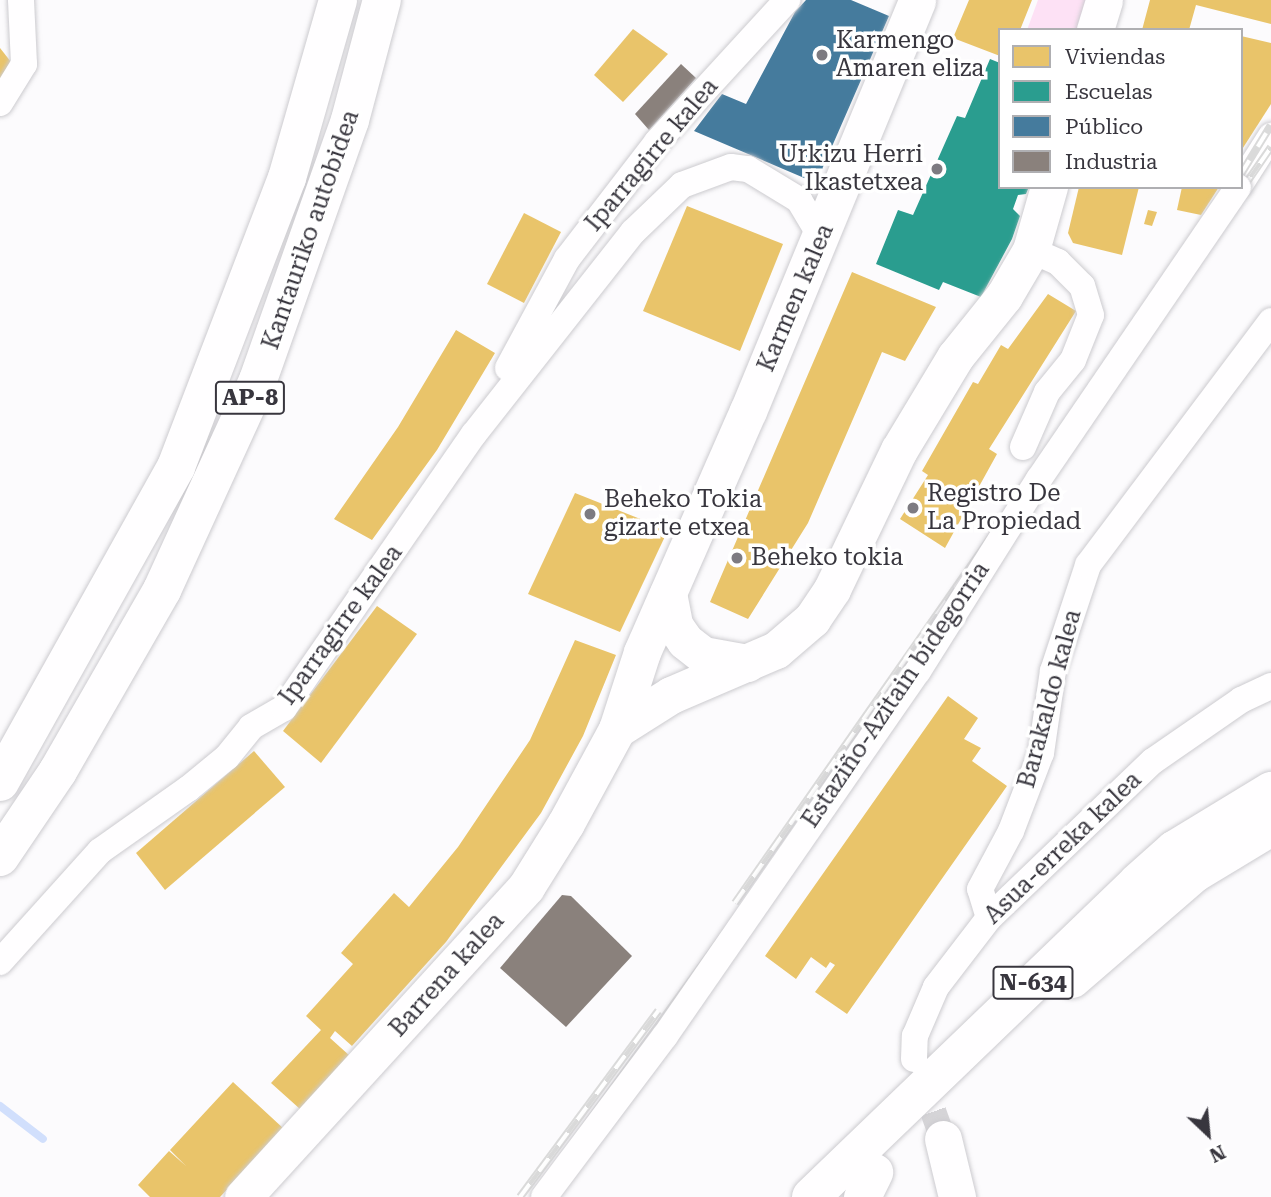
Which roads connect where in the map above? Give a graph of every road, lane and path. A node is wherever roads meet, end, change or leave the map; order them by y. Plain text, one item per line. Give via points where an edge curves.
1 (21, 0) edge
2 (338, 0) edge
3 (382, 0) edge
4 (787, 0) edge
5 (917, 0) edge
6 (1104, 0) edge
7 (1096, 28) edge
8 (0, 103) edge
9 (1271, 136) edge
10 (1243, 180) edge
11 (1048, 189) edge
12 (1237, 189) edge
13 (821, 237) junction
14 (1031, 250) junction
15 (1271, 321) edge
16 (474, 434) junction
17 (1023, 447) dead end
18 (668, 593) junction
19 (747, 663) junction
20 (1271, 686) edge
21 (617, 729) junction
22 (0, 782) edge
23 (1271, 791) edge
24 (1271, 827) edge
25 (0, 857) edge
26 (989, 918) junction
27 (0, 962) edge
28 (914, 1059) tunnel mouth
29 (943, 1139) tunnel mouth
30 (861, 1189) edge
31 (243, 1197) edge
32 (544, 1197) edge
33 (811, 1197) edge
34 (957, 1197) edge

1 - 8 street via 24,64
2 - 22 highway, Kantauriko autobidea / AP-8 via 287,178 176,467
3 - 25 highway, Kantauriko autobidea / AP-8 via 350,120 258,380 162,590 58,771
4 - 16 street, Iparragirre kalea via 657,142 567,259
5 - 13 street, Karmen kalea
6 - 7 street
9 - 10 street, Estaziño-Azitain bidegorria
11 - 14 street
12 - 32 street, Estaziño-Azitain bidegorria, bridge via 1039,478 918,671 665,1036
13 - 16 street, Iparragirre kalea via 799,200 748,169 731,167 682,185 633,232
13 - 18 street, Karmen kalea
14 - 17 street via 1058,262 1082,286 1091,314 1073,360 1047,392
14 - 19 street via 1004,296 955,357 899,450 832,589 812,619 776,650
15 - 26 street, Barakaldo kalea via 1087,565 1053,671 1041,753 1011,831 981,889
16 - 27 street, Iparragirre kalea via 284,708 251,727 227,757 100,851
18 - 19 street via 674,625 685,641 703,654
18 - 21 street, Karmen kalea via 642,652
19 - 21 street via 671,695
20 - 26 street, Asua-erreka kalea via 1241,700 1153,761
21 - 31 street, Barrena kalea via 526,887
23 - 33 highway, N-634 via 1208,827 1136,883
24 - 30 highway, N-634 via 1195,873 1151,910 1070,982
26 - 28 street, Asua-erreka kalea via 930,999 915,1036
29 - 34 street

